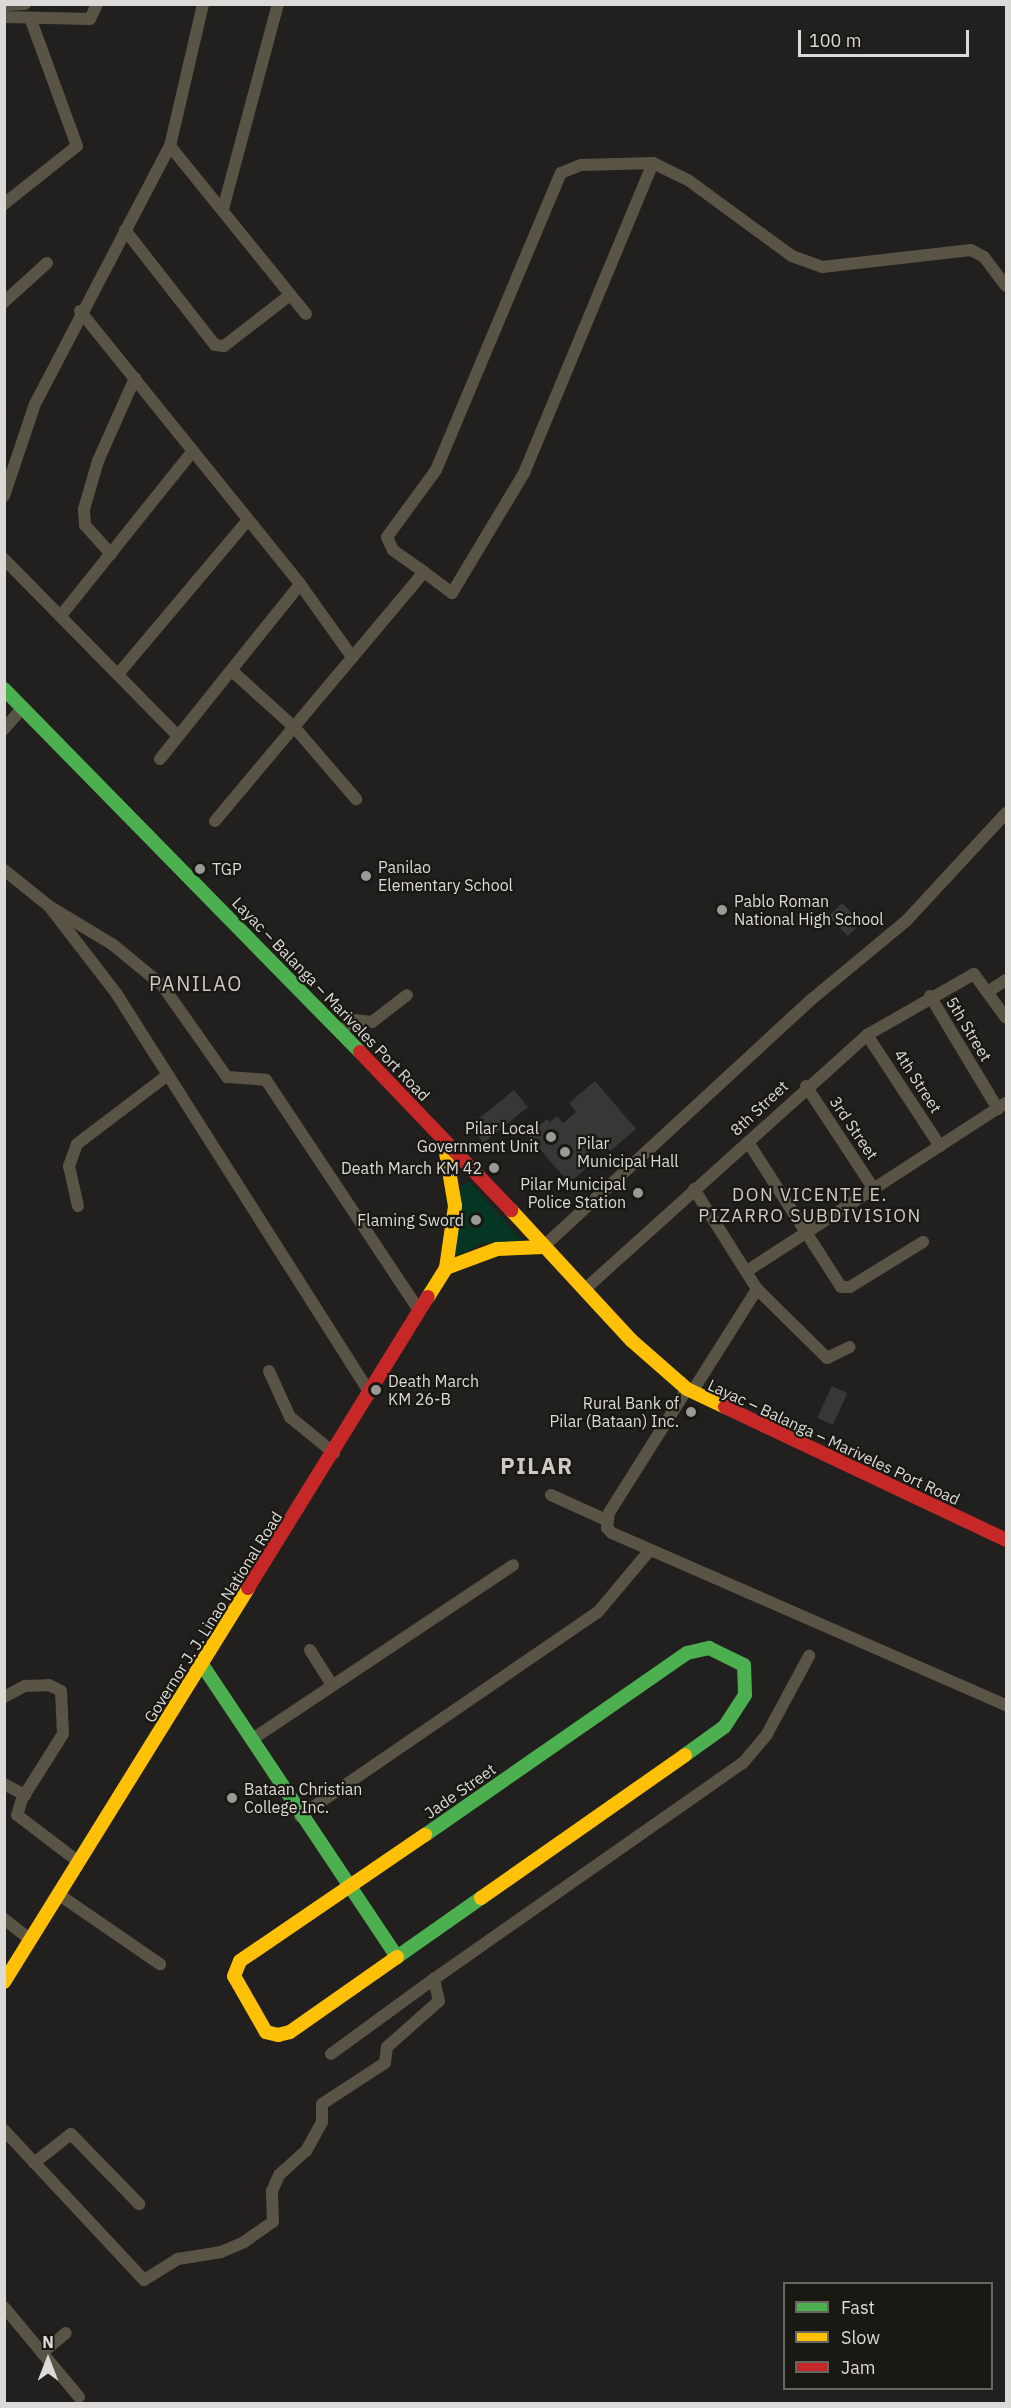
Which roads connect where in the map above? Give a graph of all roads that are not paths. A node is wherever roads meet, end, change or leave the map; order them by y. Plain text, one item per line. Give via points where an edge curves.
1 (25, 4) edge
2 (97, 4) edge
3 (203, 4) edge
4 (278, 4) edge
5 (4, 5) edge
6 (4, 17) edge
7 (31, 20) junction
8 (170, 146) junction
9 (653, 163) junction
10 (4, 204) edge
11 (223, 209) junction
12 (125, 230) junction
13 (47, 263) dead end
14 (1006, 286) edge
15 (290, 295) junction
16 (4, 302) edge
17 (80, 311) junction
18 (306, 314) dead end
19 (135, 378) junction
20 (193, 452) junction
21 (4, 496) edge
22 (248, 520) junction
23 (111, 554) junction
24 (4, 559) edge
25 (424, 572) junction
26 (300, 584) junction
27 (63, 613) junction
28 (352, 657) junction
29 (232, 671) junction
30 (119, 673) junction
31 (4, 689) edge
32 (22, 708) junction
33 (295, 728) junction
34 (4, 729) edge
35 (178, 736) junction
36 (160, 759) dead end
37 (357, 799) dead end
38 (1006, 813) edge
39 (215, 821) dead end
40 (6, 873) edge
41 (49, 906) junction
42 (1006, 980) edge
43 (989, 991) junction
44 (407, 995) dead end
45 (930, 996) junction
46 (1006, 1018) edge
47 (340, 1031) junction
48 (867, 1035) junction
49 (168, 1075) junction
50 (806, 1086) junction
51 (1002, 1106) edge
52 (441, 1135) junction
53 (748, 1142) junction
54 (940, 1146) junction
55 (694, 1189) junction
56 (874, 1189) junction
57 (78, 1206) dead end
58 (807, 1233) junction
59 (923, 1242) dead end
60 (543, 1247) junction
61 (446, 1268) junction
62 (747, 1271) junction
63 (757, 1289) junction
64 (584, 1290) junction
65 (419, 1310) junction
66 (850, 1347) dead end
67 (269, 1371) dead end
68 (690, 1391) junction
69 (370, 1394) junction
70 (334, 1453) junction
71 (551, 1495) dead end
72 (606, 1520) junction
73 (1006, 1540) edge
74 (650, 1550) junction
75 (513, 1565) dead end
76 (310, 1650) dead end
77 (809, 1656) dead end
78 (203, 1666) junction
79 (332, 1685) junction
80 (4, 1697) edge
81 (1006, 1705) edge
82 (251, 1740) junction
83 (4, 1784) edge
84 (25, 1795) junction
85 (300, 1816) junction
86 (79, 1862) junction
87 (350, 1888) junction
88 (58, 1894) junction
89 (4, 1918) edge
90 (30, 1939) junction
91 (397, 1957) junction
92 (160, 1964) dead end
93 (434, 1979) junction
94 (4, 1982) edge
95 (331, 2054) dead end
96 (4, 2130) edge
97 (34, 2163) junction
98 (139, 2204) dead end
99 (4, 2307) edge
100 (66, 2333) dead end
101 (42, 2353) junction
102 (79, 2397) dead end

1 - 5 street
2 - 7 street via 90,19
3 - 8 street
4 - 11 street
6 - 7 street
7 - 10 street via 77,146
8 - 11 street
8 - 12 street
9 - 14 street via 688,180 792,256 822,267 971,250 984,257
9 - 25 street via 524,473 452,593
9 - 25 street via 580,165 555,181 436,470 387,537 393,550
11 - 15 street
12 - 15 street via 220,346
12 - 17 street
13 - 16 street
15 - 18 street
17 - 19 street
17 - 21 street via 35,404
19 - 20 street
19 - 23 street via 98,461 84,509 85,525
20 - 22 street
20 - 23 street
22 - 26 street
22 - 30 street
23 - 27 street
24 - 27 street
25 - 28 street
26 - 28 street
26 - 29 street
27 - 30 street
28 - 33 street
29 - 33 street
29 - 35 street
30 - 35 street
31 - 32 main road, Layac – Balanga – Mariveles Port Road
32 - 34 street
32 - 47 main road, Layac – Balanga – Mariveles Port Road
33 - 37 street
33 - 39 street
35 - 36 street
38 - 60 street via 907,920 812,999
40 - 41 street
41 - 49 street via 116,993
41 - 65 street via 112,944 162,985 227,1077 266,1080
42 - 43 street
43 - 45 street, 8th Street via 974,975
43 - 46 street
44 - 47 street via 372,1022 354,1020
45 - 48 street, 8th Street
45 - 51 street, 5th Street
47 - 52 main road, Layac – Balanga – Mariveles Port Road
48 - 50 street, 8th Street
48 - 54 street, 4th Street
49 - 57 street via 77,1144 69,1166
49 - 69 street
50 - 53 street, 8th Street
50 - 56 street, 3rd Street
51 - 54 street
52 - 60 main road, Layac – Balanga – Mariveles Port Road
52 - 61 main road, Governor J. J. Linao National Road via 454,1184 454,1224
53 - 55 street, 8th Street
53 - 58 street
54 - 56 street
55 - 62 street
55 - 64 street, 8th Street
56 - 58 street
58 - 59 street via 841,1287 850,1287
58 - 62 street
60 - 61 main road via 497,1249
60 - 64 main road, Layac – Balanga – Mariveles Port Road
61 - 65 main road, Governor J. J. Linao National Road
62 - 63 street
63 - 66 street via 827,1358
63 - 68 street
64 - 68 main road, Layac – Balanga – Mariveles Port Road via 634,1344
65 - 69 main road, Governor J. J. Linao National Road
67 - 70 street via 290,1417
68 - 72 street
68 - 73 main road, Layac – Balanga – Mariveles Port Road
69 - 70 main road, Governor J. J. Linao National Road
70 - 78 main road, Governor J. J. Linao National Road
71 - 72 street
72 - 74 street via 612,1533
74 - 81 street
74 - 85 street via 598,1612
75 - 79 street
76 - 79 street
77 - 93 street via 767,1734 743,1764
78 - 82 main road
78 - 86 main road, Governor J. J. Linao National Road
79 - 82 street
80 - 84 street via 16,1688 49,1685 59,1688 64,1699 63,1734
82 - 85 main road
83 - 84 street
84 - 86 street via 18,1815
85 - 87 main road
86 - 88 main road, Governor J. J. Linao National Road
87 - 91 main road
87 - 91 main road, Jade Street via 240,1961 234,1976 266,2032 290,2032
87 - 91 main road, Jade Street via 697,1647 724,1653 744,1665 745,1695 724,1727
88 - 90 main road, Governor J. J. Linao National Road
88 - 92 street
89 - 90 street
90 - 94 main road, Governor J. J. Linao National Road
93 - 95 street
93 - 97 street via 439,2001 387,2047 386,2063 322,2104 322,2122 315,2135 300,2159 279,2175 272,2191 273,2222 244,2242 221,2252 178,2259 144,2280
96 - 97 street
97 - 98 street via 71,2134
99 - 101 street
100 - 101 street
101 - 102 street

